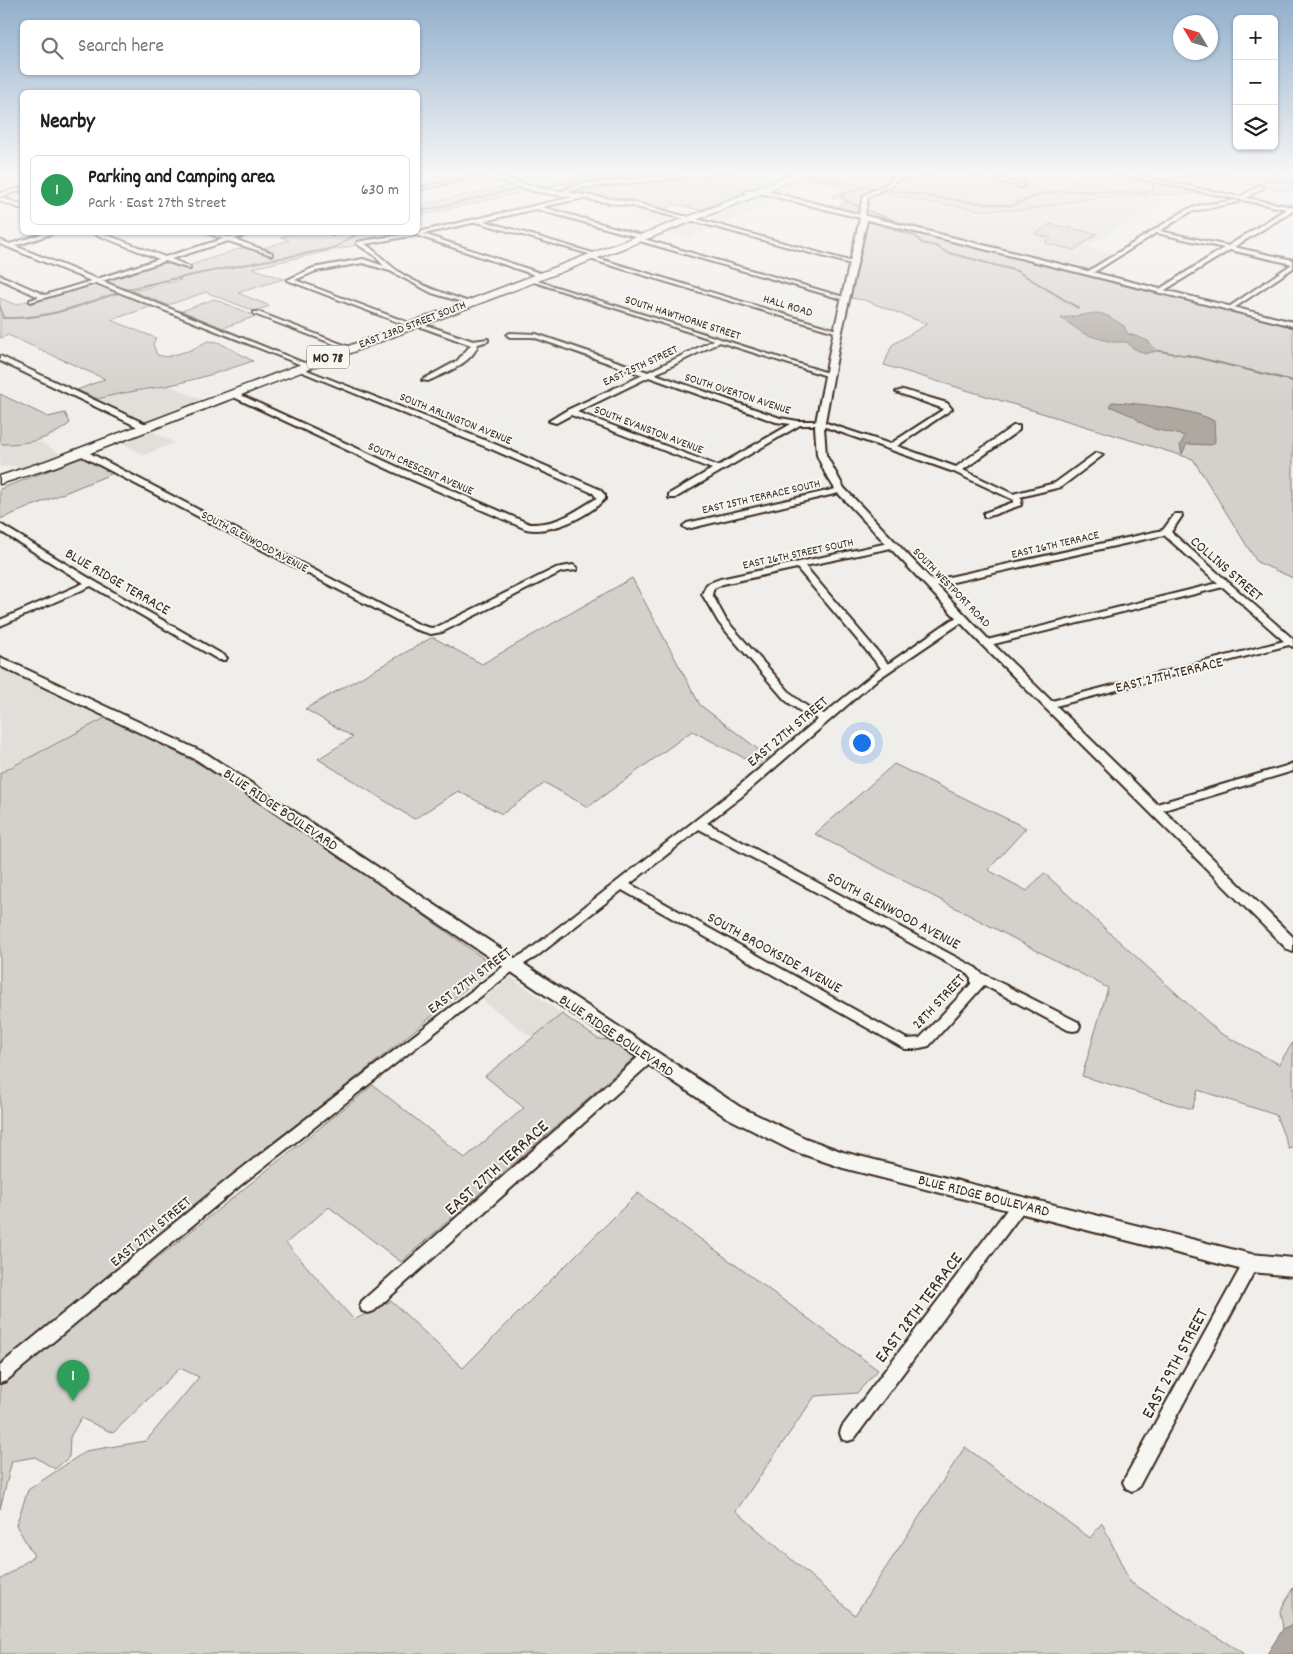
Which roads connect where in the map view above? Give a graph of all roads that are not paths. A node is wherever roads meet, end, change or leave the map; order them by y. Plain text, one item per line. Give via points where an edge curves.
1 (18, 249) edge
2 (137, 249) edge
3 (199, 249) edge
4 (256, 249) edge
5 (369, 249) edge
6 (458, 249) edge
7 (570, 249) edge
8 (608, 249) edge
9 (679, 249) edge
10 (802, 249) edge
11 (856, 249) edge
12 (993, 249) edge
13 (1126, 249) edge
14 (1227, 249) edge
15 (1234, 249) edge
16 (270, 254) dead end
17 (591, 256) junction
18 (165, 260) junction
19 (853, 263) junction
20 (1293, 264) edge
21 (188, 268) dead end
22 (392, 270) junction
23 (1089, 273) junction
24 (0, 277) edge
25 (536, 277) junction
26 (97, 281) junction
27 (1160, 291) junction
28 (45, 297) junction
29 (844, 298) junction
30 (32, 301) dead end
31 (467, 303) junction
32 (1231, 308) junction
33 (256, 313) dead end
34 (413, 324) junction
35 (1293, 324) edge
36 (837, 331) junction
37 (510, 335) dead end
38 (486, 340) dead end
39 (720, 340) junction
40 (473, 343) junction
41 (349, 348) junction
42 (0, 358) edge
43 (301, 367) junction
44 (648, 374) junction
45 (829, 375) junction
46 (426, 380) dead end
47 (900, 392) dead end
48 (231, 394) junction
49 (570, 412) junction
50 (553, 421) dead end
51 (820, 423) junction
52 (798, 424) junction
53 (145, 427) junction
54 (1016, 428) dead end
55 (890, 447) junction
56 (81, 452) junction
57 (1099, 455) dead end
58 (50, 464) junction
59 (719, 469) junction
60 (957, 470) junction
61 (0, 480) edge
62 (0, 487) edge
63 (840, 490) junction
64 (672, 496) dead end
65 (1014, 496) junction
66 (601, 497) joint
67 (987, 514) dead end
68 (1178, 516) dead end
69 (687, 526) dead end
70 (0, 527) edge
71 (1166, 532) junction
72 (893, 545) junction
73 (800, 566) junction
74 (573, 568) dead end
75 (90, 583) junction
76 (931, 584) junction
77 (1225, 584) junction
78 (963, 618) junction
79 (0, 623) edge
80 (986, 643) junction
81 (1292, 643) edge
82 (222, 658) dead end
83 (0, 661) edge
84 (887, 669) junction
85 (1048, 705) junction
86 (826, 719) junction
87 (1293, 767) edge
88 (1154, 809) junction
89 (699, 824) junction
90 (620, 884) junction
91 (1293, 946) edge
92 (513, 965) junction
93 (977, 976) junction
94 (1073, 1026) dead end
95 (915, 1044) joint
96 (649, 1056) junction
97 (1020, 1204) junction
98 (1251, 1263) junction
99 (1293, 1267) edge
100 (368, 1306) dead end
101 (0, 1375) edge
102 (848, 1433) dead end
103 (1132, 1482) dead end

1 - 26 street, SOUTH ARLINGTON AVENUE
2 - 18 street
3 - 18 street
4 - 16 street
5 - 22 street
6 - 25 street, SOUTH HAWTHORNE STREET
7 - 17 street, HALL ROAD
8 - 17 main road, EAST 23RD STREET SOUTH / MO 78
9 - 29 street
10 - 19 street
11 - 19 street, SOUTH WESTPORT ROAD
12 - 23 street
13 - 23 street
14 - 27 street
15 - 20 street
17 - 25 main road, EAST 23RD STREET SOUTH / MO 78
17 - 36 street, HALL ROAD
18 - 21 street
18 - 26 street
19 - 29 street, SOUTH WESTPORT ROAD
20 - 32 street
22 - 31 street via 423,288
22 - 34 street via 362,261 315,269 290,280
23 - 27 street
24 - 28 street
25 - 31 main road, EAST 23RD STREET SOUTH / MO 78
25 - 39 street, SOUTH HAWTHORNE STREET
26 - 28 street
26 - 43 street, SOUTH ARLINGTON AVENUE
27 - 32 street
28 - 30 street
29 - 36 street, SOUTH WESTPORT ROAD
31 - 34 main road, EAST 23RD STREET SOUTH / MO 78
32 - 35 street
33 - 41 street
34 - 40 street
34 - 41 main road, EAST 23RD STREET SOUTH / MO 78
36 - 45 street, SOUTH WESTPORT ROAD
37 - 44 street, SOUTH OVERTON AVENUE via 534,335
38 - 40 street
39 - 44 street, EAST 25TH STREET
39 - 45 street, SOUTH HAWTHORNE STREET
40 - 46 street via 472,350 456,366
41 - 43 main road, EAST 23RD STREET SOUTH / MO 78
42 - 53 street
43 - 48 main road, EAST 23RD STREET SOUTH / MO 78
43 - 66 street, SOUTH ARLINGTON AVENUE via 596,491
44 - 49 street, EAST 25TH STREET
44 - 52 street, SOUTH OVERTON AVENUE
45 - 51 street, SOUTH WESTPORT ROAD
47 - 55 street via 948,409
48 - 53 main road, EAST 23RD STREET SOUTH / MO 78
48 - 66 street, SOUTH CRESCENT AVENUE via 529,527 562,523
49 - 50 street, EAST 25TH STREET
49 - 59 street, SOUTH EVANSTON AVENUE
51 - 52 street, SOUTH OVERTON AVENUE
51 - 55 street, SOUTH OVERTON AVENUE
51 - 63 street, SOUTH WESTPORT ROAD via 818,440 821,456
52 - 59 street
53 - 56 main road, EAST 23RD STREET SOUTH / MO 78
54 - 60 street
55 - 60 street, SOUTH OVERTON AVENUE
56 - 58 main road, EAST 23RD STREET SOUTH / MO 78
56 - 74 street, SOUTH GLENWOOD AVENUE via 428,630 439,630 559,570
57 - 65 street via 1058,485
58 - 61 main road, EAST 23RD STREET SOUTH / MO 78
58 - 62 main road, EAST 23RD STREET SOUTH / MO 78
59 - 64 street
60 - 65 street, SOUTH OVERTON AVENUE
63 - 69 street, EAST 25TH TERRACE SOUTH
63 - 72 street, SOUTH WESTPORT ROAD
65 - 67 street via 1018,503
68 - 71 street
70 - 75 street, BLUE RIDGE TERRACE
71 - 76 street, EAST 26TH TERRACE
71 - 77 street, COLLINS STREET
72 - 73 street, EAST 26TH STREET SOUTH
72 - 76 street, SOUTH WESTPORT ROAD
73 - 84 street
73 - 86 street, EAST 26TH STREET SOUTH via 720,582 710,586 707,594 722,621 789,698
75 - 79 street
75 - 82 street, BLUE RIDGE TERRACE
76 - 78 street, SOUTH WESTPORT ROAD
77 - 80 street
77 - 81 street, COLLINS STREET
78 - 80 street, SOUTH WESTPORT ROAD
78 - 84 street, EAST 27TH STREET
80 - 85 street, SOUTH WESTPORT ROAD
81 - 85 street, EAST 27TH TERRACE
83 - 92 main road, BLUE RIDGE BOULEVARD via 202,758
84 - 86 street, EAST 27TH STREET
85 - 88 street, SOUTH WESTPORT ROAD
86 - 89 street, EAST 27TH STREET
87 - 88 street
88 - 91 street, SOUTH WESTPORT ROAD
89 - 90 street, EAST 27TH STREET
89 - 93 street, SOUTH GLENWOOD AVENUE
90 - 92 street, EAST 27TH STREET via 532,954
90 - 95 street, SOUTH BROOKSIDE AVENUE via 905,1044
92 - 96 main road, BLUE RIDGE BOULEVARD
92 - 101 street, EAST 27TH STREET via 237,1180
93 - 94 street, SOUTH GLENWOOD AVENUE
93 - 95 street, 28TH STREET via 978,985 924,1042
96 - 97 main road, BLUE RIDGE BOULEVARD via 733,1112 798,1144 843,1160
96 - 100 street, EAST 27TH TERRACE
97 - 98 main road, BLUE RIDGE BOULEVARD
97 - 102 street, EAST 28TH TERRACE
98 - 99 main road, BLUE RIDGE BOULEVARD
98 - 103 street, EAST 29TH STREET

